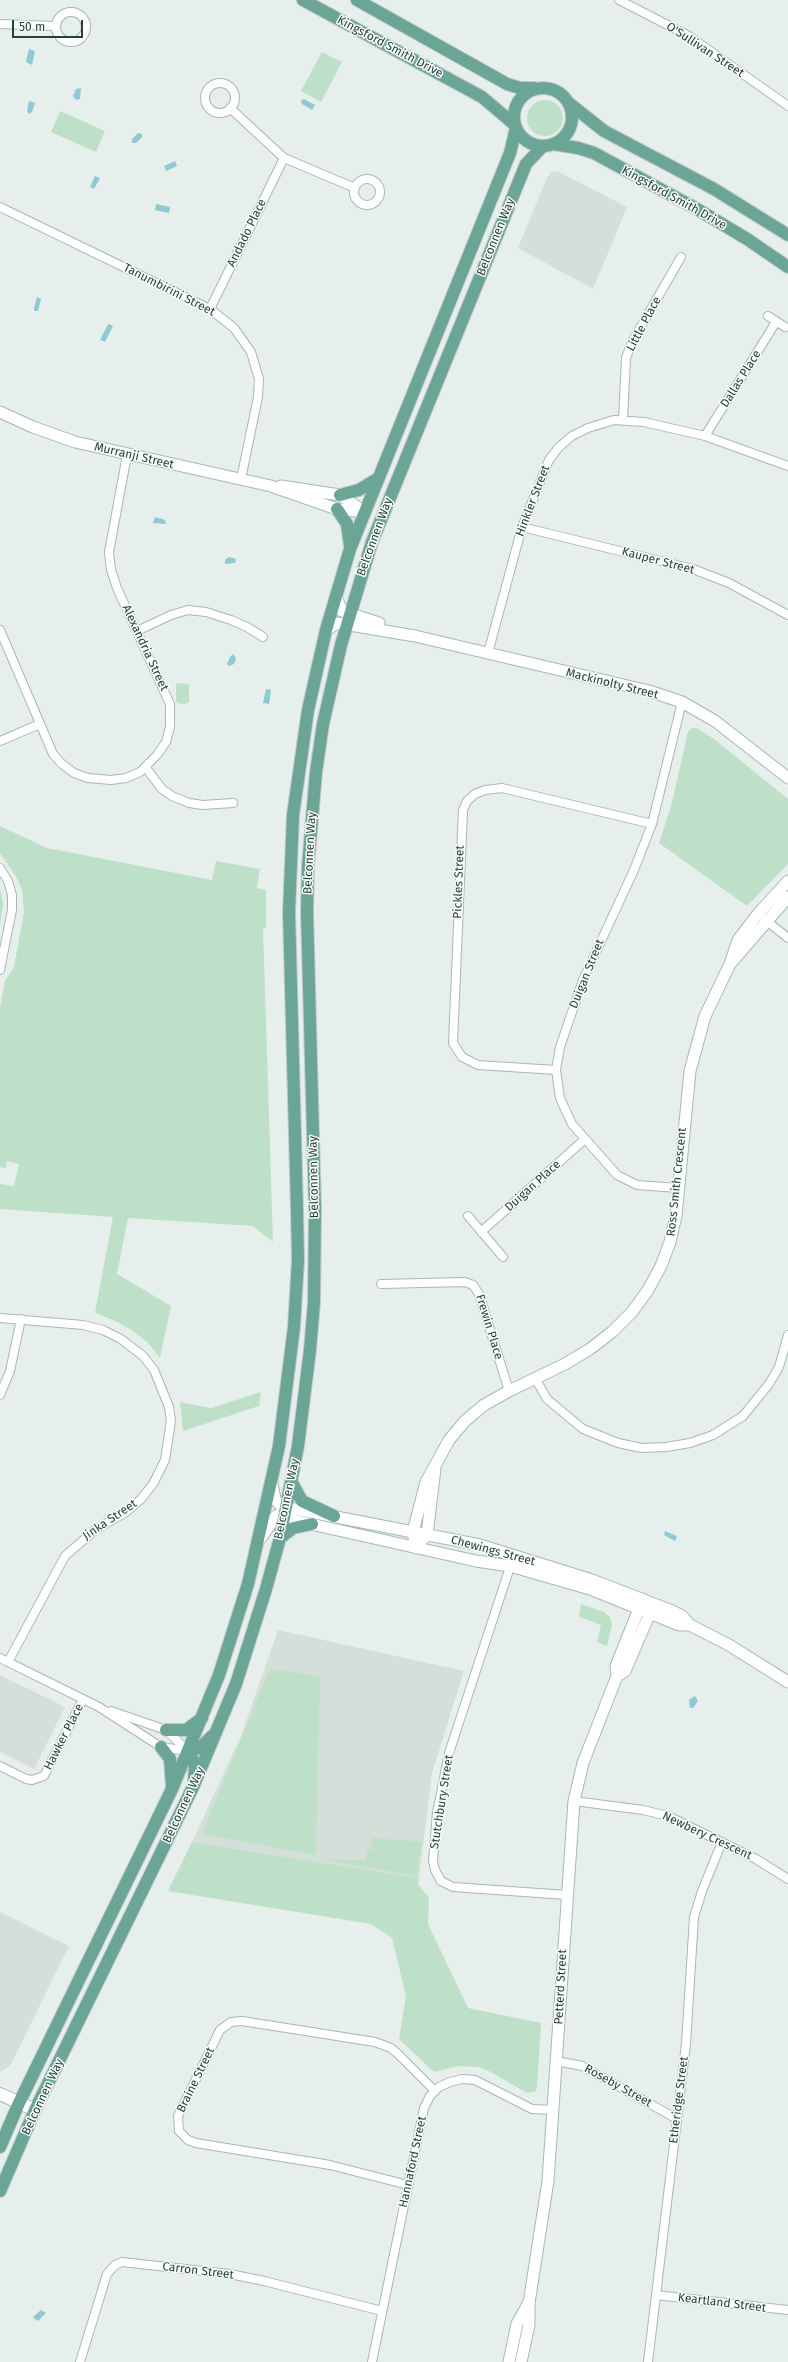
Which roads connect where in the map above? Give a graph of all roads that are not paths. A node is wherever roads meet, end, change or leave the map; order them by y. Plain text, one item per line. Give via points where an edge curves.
1 (303, 0) edge
2 (357, 0) edge
3 (619, 0) edge
4 (0, 24) edge
5 (55, 26) dead end
6 (534, 88) junction
7 (570, 104) junction
8 (788, 106) edge
9 (230, 108) dead end
10 (515, 126) junction
11 (548, 145) junction
12 (284, 158) junction
13 (355, 188) dead end
14 (0, 207) edge
15 (482, 220) junction
16 (500, 227) junction
17 (788, 234) edge
18 (681, 257) dead end
19 (788, 267) edge
20 (210, 309) junction
21 (768, 316) dead end
22 (776, 322) junction
23 (785, 328) dead end
24 (411, 395) junction
25 (428, 402) junction
26 (0, 412) edge
27 (623, 419) junction
28 (705, 436) junction
29 (127, 455) junction
30 (788, 466) edge
31 (241, 479) junction
32 (377, 479) junction
33 (271, 486) junction
34 (340, 495) junction
35 (390, 496) junction
36 (337, 510) junction
37 (364, 512) junction
38 (522, 527) junction
39 (372, 542) junction
40 (350, 549) junction
41 (336, 598) junction
42 (788, 615) edge
43 (348, 619) junction
44 (0, 630) edge
45 (326, 630) junction
46 (137, 631) junction
47 (263, 637) dead end
48 (488, 653) junction
49 (682, 702) junction
50 (40, 724) junction
51 (0, 740) edge
52 (146, 768) junction
53 (788, 778) edge
54 (233, 803) dead end
55 (652, 824) junction
56 (0, 868) edge
57 (788, 881) edge
58 (788, 897) edge
59 (289, 912) junction
60 (307, 912) junction
61 (762, 917) junction
62 (788, 938) edge
63 (0, 970) edge
64 (556, 1070) junction
65 (585, 1139) junction
66 (678, 1188) junction
67 (315, 1209) junction
68 (297, 1210) junction
69 (468, 1216) dead end
70 (481, 1232) junction
71 (503, 1257) dead end
72 (381, 1284) dead end
73 (0, 1318) edge
74 (21, 1319) junction
75 (788, 1335) edge
76 (535, 1378) junction
77 (509, 1391) junction
78 (0, 1395) edge
79 (436, 1466) junction
80 (292, 1483) junction
81 (272, 1484) junction
82 (285, 1512) junction
83 (334, 1516) junction
84 (312, 1524) junction
85 (413, 1532) junction
86 (427, 1535) junction
87 (280, 1538) junction
88 (259, 1540) junction
89 (416, 1548) junction
90 (511, 1561) junction
91 (641, 1604) junction
92 (652, 1608) junction
93 (0, 1658) edge
94 (8, 1662) junction
95 (617, 1676) junction
96 (788, 1682) edge
97 (83, 1699) junction
98 (99, 1707) junction
99 (203, 1717) junction
100 (218, 1729) junction
101 (166, 1730) junction
102 (161, 1747) junction
103 (188, 1751) junction
104 (0, 1766) edge
105 (193, 1787) junction
106 (172, 1789) junction
107 (574, 1801) junction
108 (722, 1842) junction
109 (788, 1879) edge
110 (567, 1895) junction
111 (556, 2061) junction
112 (435, 2091) junction
113 (0, 2094) edge
114 (0, 2103) edge
115 (18, 2107) junction
116 (553, 2110) junction
117 (34, 2114) junction
118 (677, 2119) junction
119 (0, 2147) edge
120 (408, 2185) junction
121 (0, 2191) edge
122 (656, 2295) junction
123 (529, 2303) junction
124 (788, 2310) edge
125 (382, 2311) junction
126 (80, 2362) edge
127 (372, 2362) edge
128 (509, 2362) edge
129 (521, 2362) edge
130 (648, 2362) edge

1 - 10 main road, Kingsford Smith Drive via 482,97
2 - 6 main road, Kingsford Smith Drive via 507,84 520,88
3 - 8 street, O'Sullivan Street via 689,36
4 - 5 street
6 - 7 main road via 556,90
6 - 10 main road via 518,101 514,110
7 - 11 main road via 573,118 570,129 563,138
7 - 17 main road via 604,131 714,189
9 - 12 street
10 - 11 main road via 526,141
10 - 15 main road, Belconnen Way via 510,153
11 - 16 main road, Belconnen Way via 526,164
11 - 19 main road, Kingsford Smith Drive via 578,148 594,153 697,209 748,239
12 - 13 street
12 - 20 street, Andado Place
14 - 20 street, Tanumbirini Street
15 - 16 main road
15 - 24 main road, Belconnen Way
16 - 25 main road, Belconnen Way
18 - 27 street, Little Place via 632,342 626,358
20 - 31 street, Tanumbirini Street via 234,328 246,344 258,373 258,397
21 - 22 street
22 - 23 street
22 - 28 street, Dallas Place
24 - 25 main road
24 - 32 main road, Belconnen Way
25 - 35 main road, Belconnen Way
26 - 29 street, Murranji Street via 75,442
27 - 28 street, Hinkler Street
27 - 38 street, Hinkler Street via 588,428 572,436 559,447 549,460
28 - 30 street, Hinkler Street
29 - 31 street, Murranji Street
29 - 46 street, Alexandria Street via 109,552 117,588
31 - 33 street, Murranji Street
32 - 34 main road via 359,490
32 - 37 main road, Belconnen Way
33 - 34 street, Murranji Street via 295,486
33 - 36 street, Murranji Street
34 - 37 street, Murranji Street
35 - 37 main road via 377,507
35 - 39 main road, Belconnen Way
36 - 37 street, Murranji Street
36 - 40 main road via 347,524
37 - 39 main road
37 - 40 main road, Belconnen Way
38 - 42 street, Kauper Street via 693,570 729,583
38 - 48 street, Hinkler Street
39 - 43 main road, Belconnen Way
40 - 41 main road, Belconnen Way
41 - 43 street
41 - 45 main road, Belconnen Way
43 - 45 street
43 - 48 street, Mackinolty Street
43 - 60 main road, Belconnen Way via 330,692 316,772
44 - 50 street, Alexandria Street
45 - 59 main road, Belconnen Way via 299,762 292,829
46 - 47 street via 188,610 206,612 231,620
46 - 52 street, Alexandria Street via 165,689 171,719 166,742
48 - 49 street, Mackinolty Street via 649,691
49 - 53 street, Mackinolty Street via 715,721
49 - 55 street, Duigan Street
50 - 51 street
50 - 52 street, Alexandria Street via 53,754 74,773 88,778 111,780 126,778
52 - 54 street via 162,789 189,803
55 - 64 street, Duigan Street via 634,870 583,980 560,1047
55 - 64 street, Pickles Street via 502,788 475,794 467,801 463,810 453,1043 462,1057 478,1065
56 - 63 street via 8,881 12,895 12,910
57 - 61 street, Ross Smith Crescent
58 - 61 street, Ross Smith Crescent
59 - 60 main road
59 - 68 main road, Belconnen Way
60 - 67 main road, Belconnen Way
61 - 62 street
61 - 66 street, Ross Smith Crescent via 738,940 730,964 705,1016 690,1071
64 - 65 street, Duigan Street via 563,1107 572,1124
65 - 66 street, Duigan Street via 617,1175 626,1181
65 - 70 street, Duigan Place
66 - 76 street, Ross Smith Crescent via 676,1216 664,1260 648,1290 632,1312 590,1349
67 - 68 main road
67 - 80 main road, Belconnen Way via 314,1302 305,1396
68 - 81 main road, Belconnen Way via 295,1304 287,1394
69 - 70 street
70 - 71 street
72 - 77 street, Frewin Place via 465,1282 473,1285 480,1294
73 - 74 street, Jinka Street
74 - 78 street via 10,1371
74 - 94 street, Jinka Street via 83,1325 103,1330 129,1344 154,1370 169,1407 171,1421 165,1460 153,1484 126,1512 95,1530 65,1556
75 - 76 street via 779,1367 769,1384 743,1416 713,1435 690,1443 642,1448 618,1443 583,1429 547,1399
76 - 77 street, Ross Smith Crescent
77 - 79 street, Ross Smith Crescent via 484,1405 465,1421 449,1440
79 - 85 street, Ross Smith Crescent via 426,1482
79 - 86 street, Ross Smith Crescent
80 - 82 main road, Belconnen Way
80 - 83 main road via 302,1501
81 - 82 street, Chewings Street via 275,1499
81 - 88 main road, Belconnen Way
82 - 83 street, Chewings Street via 295,1509
82 - 84 street, Chewings Street via 293,1520
82 - 87 main road, Belconnen Way
82 - 88 street via 269,1523
83 - 85 street, Chewings Street
84 - 87 main road via 292,1528
84 - 89 street, Chewings Street
85 - 86 street, Chewings Street
85 - 89 street, Ross Smith Crescent
86 - 89 street
86 - 90 street, Chewings Street via 480,1545
87 - 100 main road, Belconnen Way via 252,1638
88 - 99 main road, Belconnen Way via 234,1632
89 - 90 street, Chewings Street
90 - 91 street, Chewings Street via 591,1584
90 - 110 street, Stutchbury Street via 449,1753 438,1813 433,1861 441,1881 453,1887
91 - 92 street, Chewings Street
91 - 95 street, Petterd Street via 616,1666
92 - 95 street, Petterd Street via 625,1671
92 - 96 street, Chewings Street via 682,1616 690,1625 729,1645
93 - 94 street
94 - 97 street
95 - 107 street, Petterd Street via 583,1763
97 - 98 street
97 - 104 street, Hawker Place via 44,1776 26,1779
98 - 101 street
98 - 102 street
99 - 101 main road via 186,1730
99 - 103 main road, Belconnen Way
100 - 103 main road via 200,1748
100 - 105 main road, Belconnen Way
101 - 103 street
102 - 103 street
102 - 106 main road via 170,1759
103 - 105 main road via 195,1765
103 - 106 main road, Belconnen Way
105 - 117 main road, Belconnen Way
106 - 115 main road, Belconnen Way
107 - 108 street, Newbery Crescent via 668,1816
107 - 110 street, Petterd Street
108 - 109 street, Newbery Crescent
108 - 118 street, Etheridge Street via 694,1917 686,2044
110 - 111 street, Petterd Street
111 - 116 street, Petterd Street
111 - 118 street, Roseby Street via 582,2066
112 - 116 street, Hannaford Street via 450,2082 462,2079 475,2080 532,2109
112 - 120 street, Hannaford Street via 424,2108
112 - 120 street, Braine Street via 400,2055 380,2044 242,2021 231,2022 220,2030 178,2116 180,2131 196,2144 330,2165
113 - 115 main road
114 - 115 main road
115 - 117 main road
115 - 119 main road, Belconnen Way
116 - 123 street, Petterd Street via 548,2181
117 - 121 main road, Belconnen Way
118 - 122 street, Etheridge Street
120 - 125 street, Hannaford Street
122 - 124 street, Keartland Street
122 - 130 street, Etheridge Street
123 - 128 street, Petterd Street via 517,2324
123 - 129 street, Petterd Street via 529,2325
125 - 126 street, Carron Street via 230,2274 122,2262 107,2274
125 - 127 street, Hannaford Street

